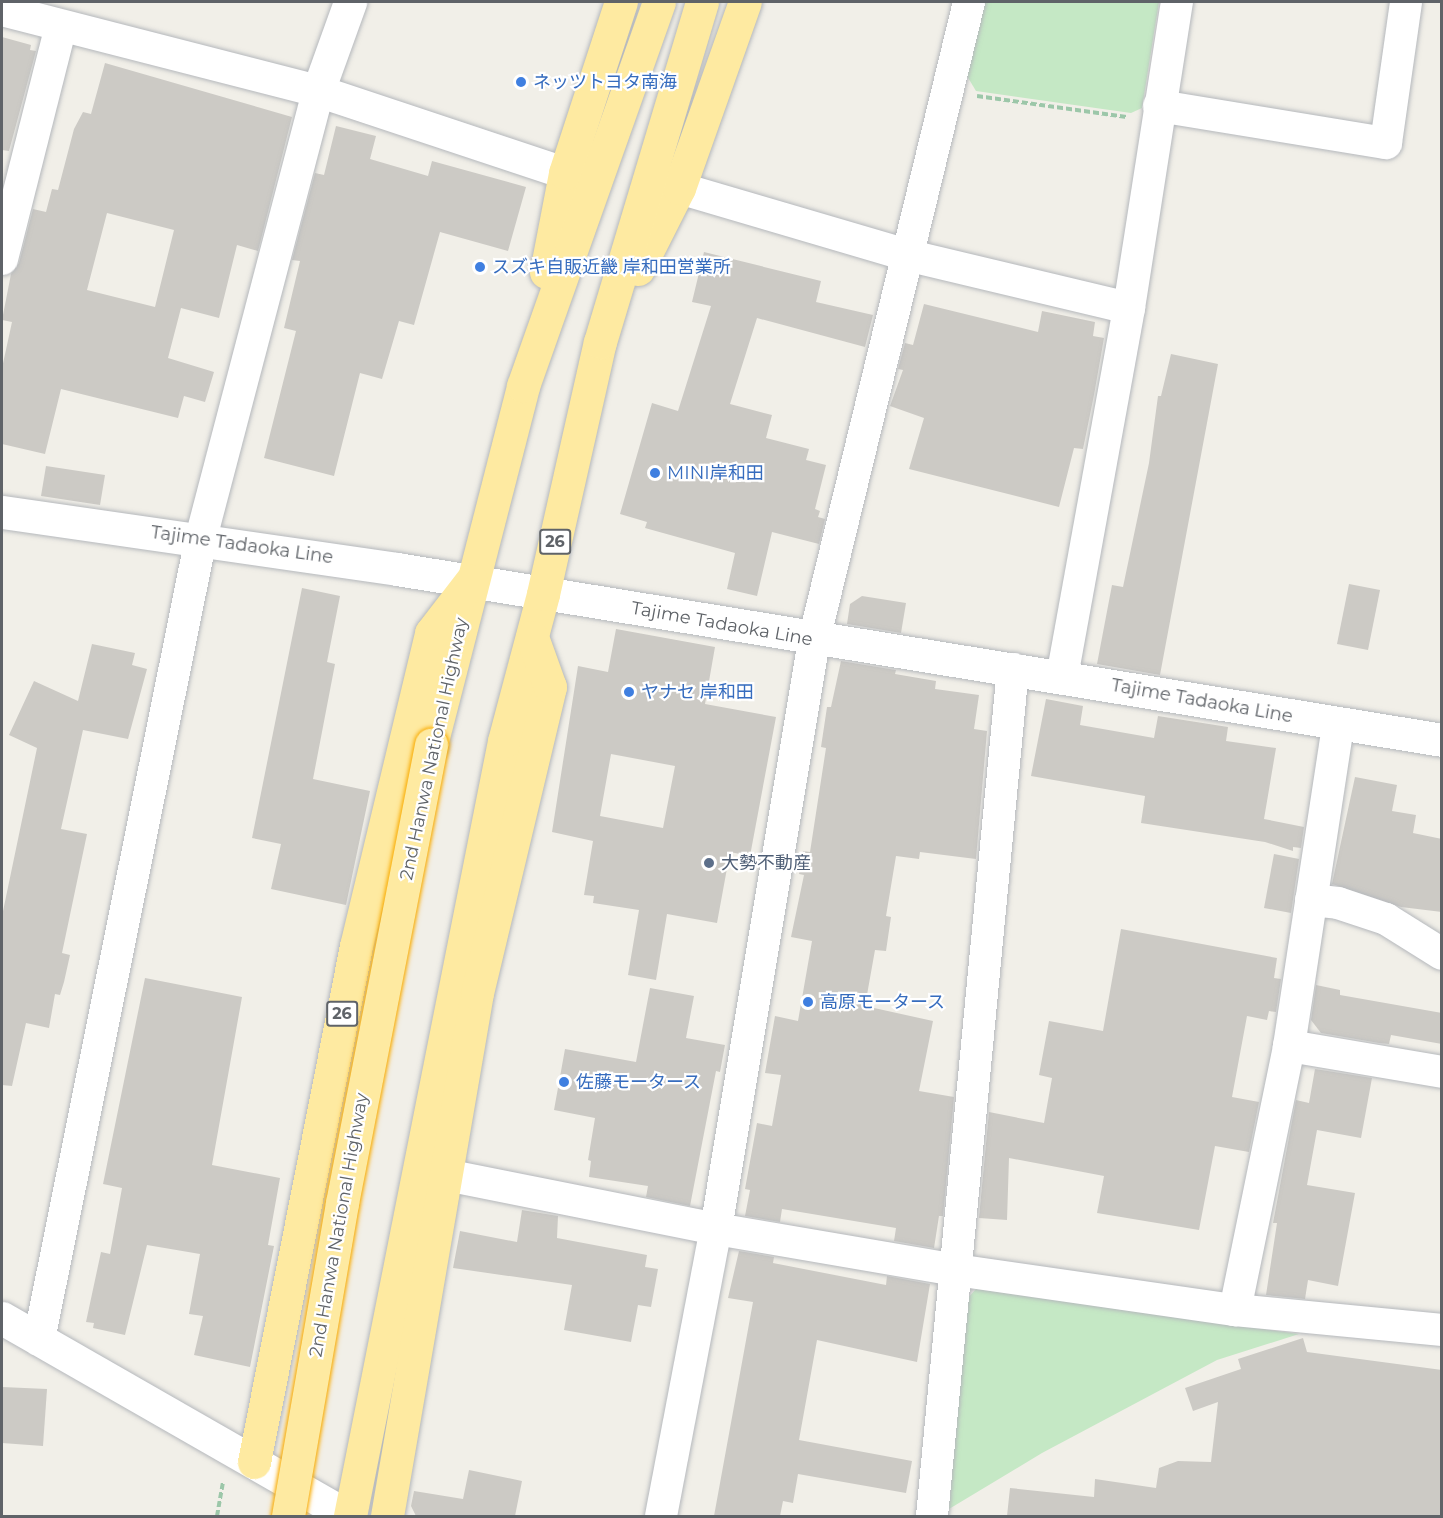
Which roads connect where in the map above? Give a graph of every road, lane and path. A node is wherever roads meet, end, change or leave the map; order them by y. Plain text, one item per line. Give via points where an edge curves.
1 (350, 2) edge
2 (621, 2) edge
3 (659, 2) edge
4 (702, 2) edge
5 (746, 2) edge
6 (969, 2) edge
7 (1177, 2) edge
8 (1406, 2) edge
9 (2, 10) edge
10 (61, 26) junction
11 (318, 91) junction
12 (946, 92) junction
13 (1158, 114) junction
14 (565, 172) junction
15 (679, 188) junction
16 (906, 255) junction
17 (2, 259) edge
18 (1129, 308) junction
19 (600, 342) junction
20 (524, 386) junction
21 (2, 512) edge
22 (201, 538) junction
23 (471, 581) junction
24 (543, 594) junction
25 (532, 638) junction
26 (814, 640) junction
27 (1013, 669) junction
28 (1062, 677) junction
29 (1338, 725) junction
30 (1442, 740) edge
31 (1311, 900) junction
32 (1442, 954) edge
33 (1289, 1046) junction
34 (1442, 1072) edge
35 (446, 1175) junction
36 (716, 1229) junction
37 (956, 1270) junction
38 (1235, 1310) junction
39 (2, 1318) edge
40 (1442, 1330) edge
41 (39, 1340) junction
42 (239, 1466) junction
43 (217, 1516) edge
44 (288, 1516) edge
45 (349, 1516) edge
46 (387, 1516) edge
47 (660, 1516) edge
48 (932, 1516) edge

1 - 11 main road
2 - 14 highway, 26
3 - 20 highway, 2nd Hanwa National Highway / 26
4 - 19 highway, 26
5 - 15 highway, 26
6 - 12 street
7 - 13 street
8 - 13 street via 1386,143
9 - 10 street
10 - 11 street
10 - 17 street
11 - 14 street
11 - 22 street
12 - 13 path
12 - 16 street
13 - 18 street
14 - 20 highway, 26
15 - 16 street
15 - 19 highway, 26
16 - 18 street
16 - 26 street
18 - 28 street
19 - 24 highway, 26
20 - 23 highway, 2nd Hanwa National Highway / 26
21 - 22 main road, Tajime Tadaoka Line
22 - 23 main road, Tajime Tadaoka Line
22 - 41 street
23 - 24 main road, Tajime Tadaoka Line
23 - 42 highway, 26 via 431,633
23 - 44 highway, 2nd Hanwa National Highway / 26, bridge via 431,745 342,1203
24 - 25 highway, 26
24 - 26 main road, Tajime Tadaoka Line
25 - 35 highway via 550,687 477,993
25 - 45 highway, 26 via 504,741
26 - 27 main road, Tajime Tadaoka Line
26 - 36 street
27 - 28 main road, Tajime Tadaoka Line
27 - 37 street
28 - 29 main road, Tajime Tadaoka Line
29 - 30 main road, Tajime Tadaoka Line
29 - 31 street
31 - 32 street via 1338,903 1386,919
31 - 33 street
33 - 34 street
33 - 38 street
35 - 36 street
35 - 46 highway
36 - 37 street
36 - 47 street
37 - 38 street
37 - 48 street
38 - 40 street
39 - 41 main road
41 - 42 main road
42 - 43 path
42 - 45 main road

